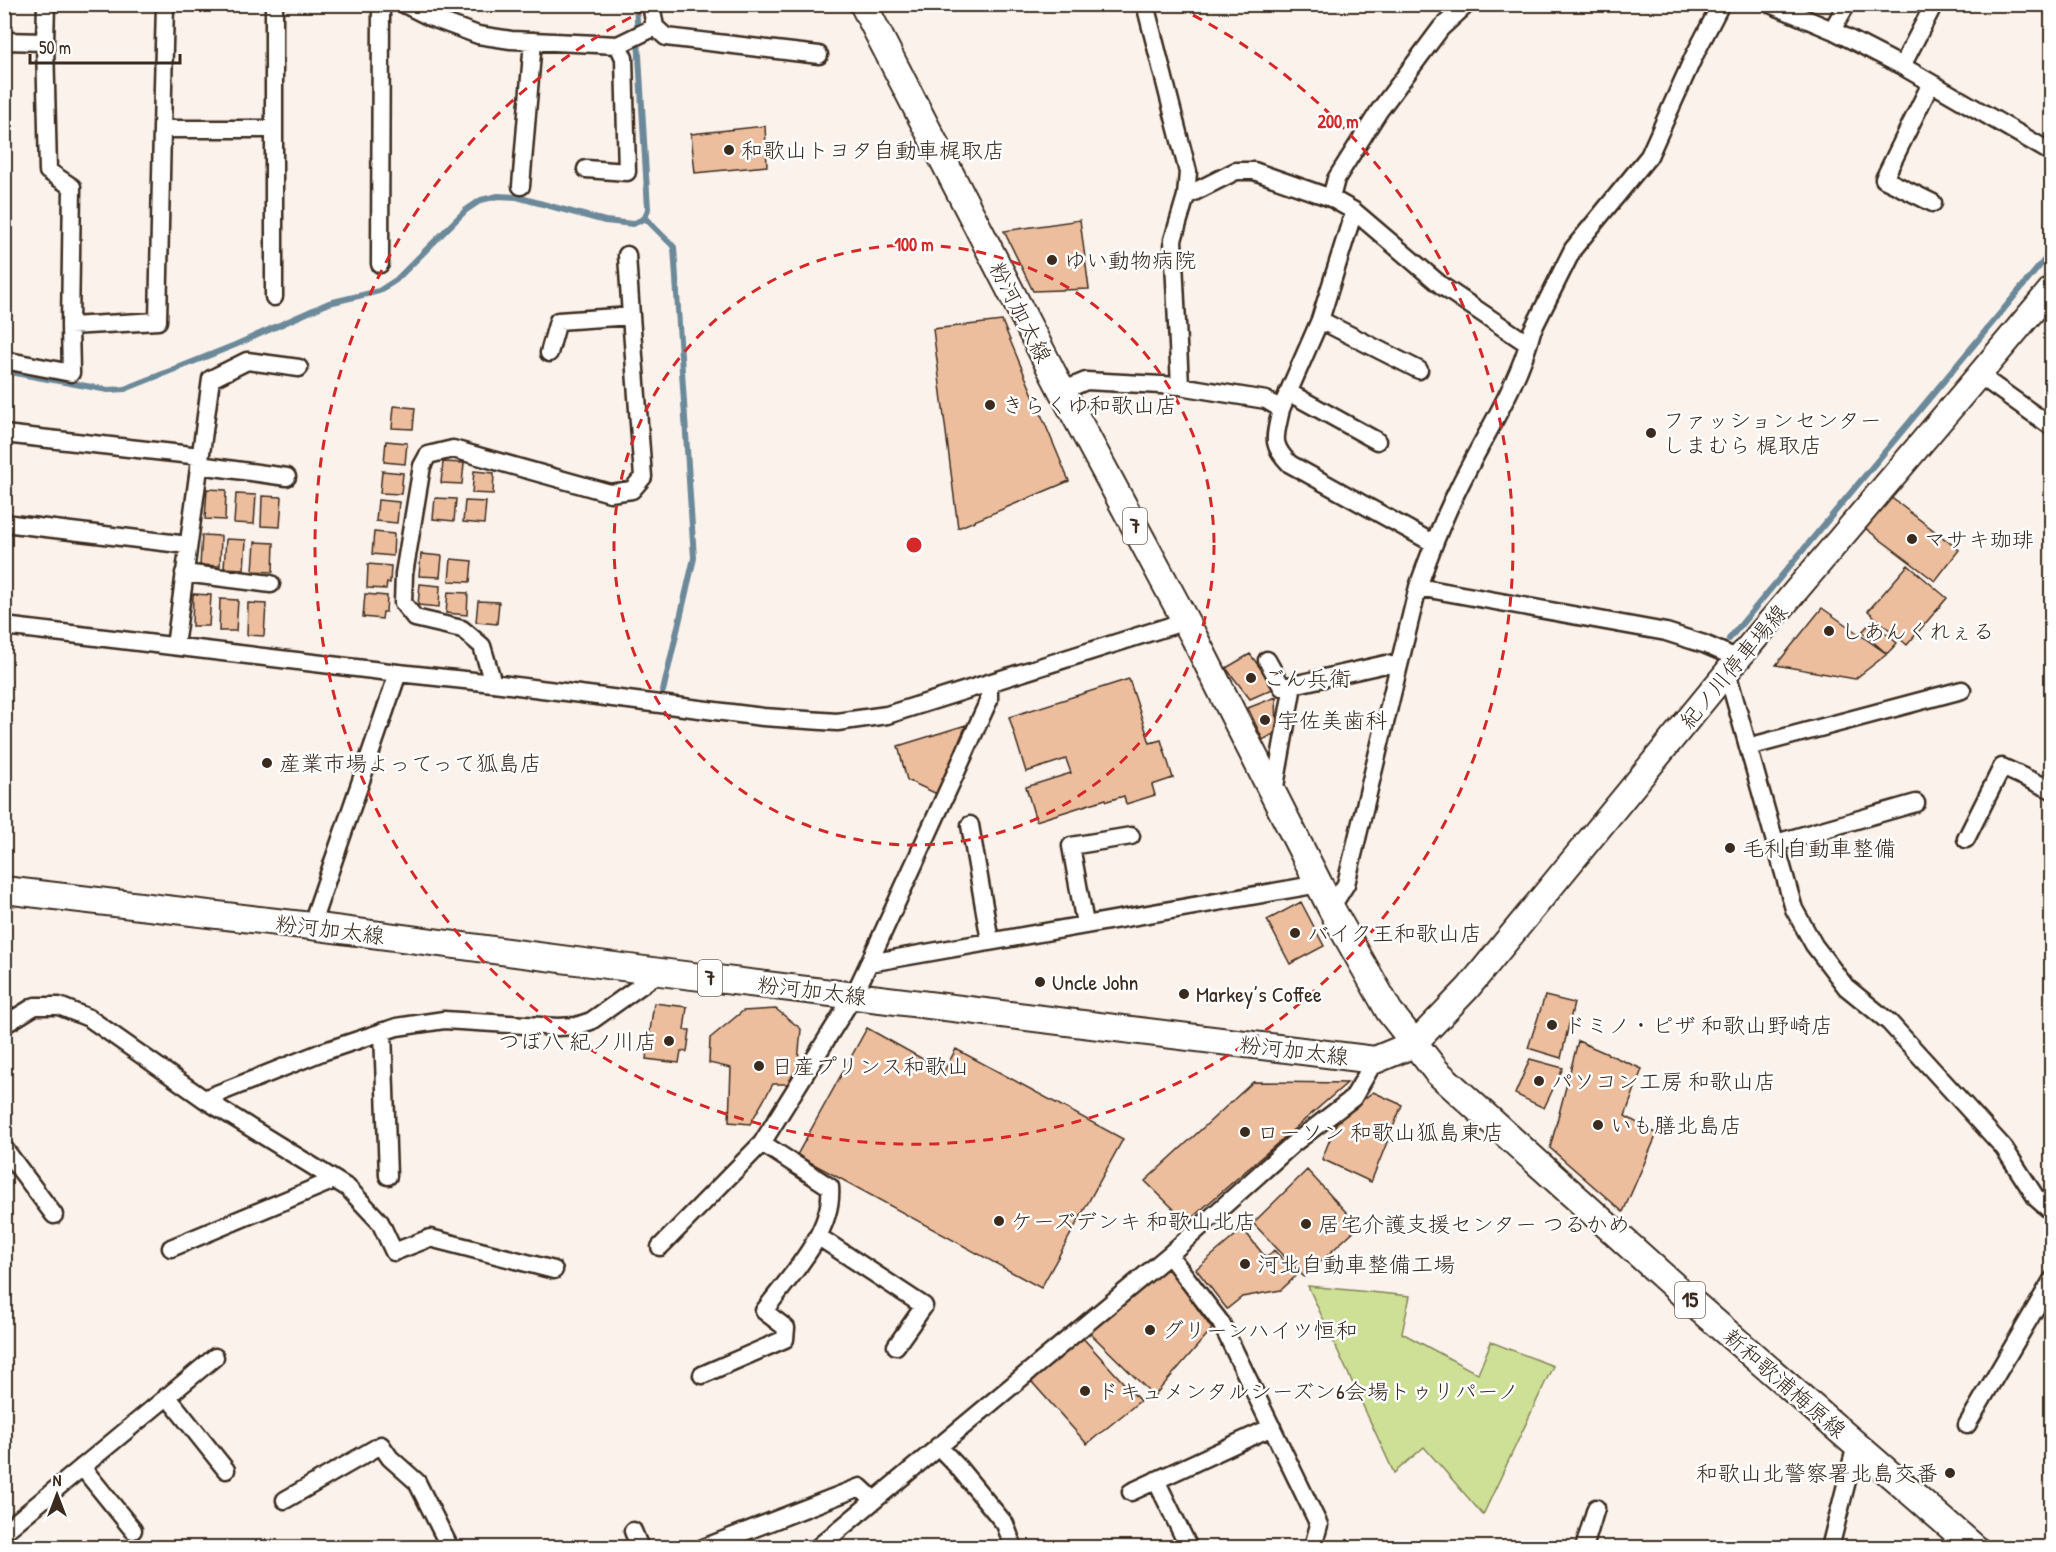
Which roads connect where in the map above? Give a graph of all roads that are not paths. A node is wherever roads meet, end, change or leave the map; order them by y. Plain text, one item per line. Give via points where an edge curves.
1 (46, 4) edge
2 (165, 4) edge
3 (274, 4) edge
4 (381, 4) edge
5 (404, 4) edge
6 (651, 4) edge
7 (862, 4) edge
8 (1145, 4) edge
9 (1467, 4) edge
10 (1770, 4) edge
11 (1847, 4) edge
12 (1934, 4) edge
13 (1717, 6) edge
14 (652, 28) junction
15 (1832, 30) junction
16 (4, 40) edge
17 (533, 41) junction
18 (45, 42) junction
19 (623, 42) junction
20 (819, 55) dead end
21 (1902, 66) junction
22 (1931, 83) junction
23 (162, 129) junction
24 (273, 129) junction
25 (2052, 153) edge
26 (586, 169) dead end
27 (521, 186) dead end
28 (1186, 196) junction
29 (1331, 198) junction
30 (1933, 202) dead end
31 (1354, 211) junction
32 (627, 255) dead end
33 (380, 264) dead end
34 (2052, 288) edge
35 (274, 297) dead end
36 (631, 316) junction
37 (1320, 320) junction
38 (70, 326) junction
39 (1528, 345) junction
40 (549, 353) dead end
41 (4, 360) edge
42 (299, 368) dead end
43 (1419, 370) dead end
44 (1979, 375) junction
45 (1180, 386) junction
46 (1062, 391) junction
47 (1288, 392) junction
48 (1281, 409) junction
49 (2052, 427) edge
50 (4, 434) edge
51 (1377, 441) dead end
52 (200, 460) junction
53 (287, 477) dead end
54 (4, 523) edge
55 (1433, 543) junction
56 (188, 545) junction
57 (184, 573) junction
58 (271, 584) dead end
59 (1418, 587) junction
60 (1186, 621) junction
61 (5, 627) edge
62 (175, 646) junction
63 (1267, 660) dead end
64 (1733, 665) junction
65 (1398, 667) junction
66 (398, 673) junction
67 (493, 683) junction
68 (989, 684) junction
69 (1293, 685) junction
70 (1962, 690) dead end
71 (1748, 747) junction
72 (2052, 790) edge
73 (1274, 792) junction
74 (1916, 803) dead end
75 (970, 825) dead end
76 (1131, 836) dead end
77 (1966, 839) dead end
78 (1776, 843) junction
79 (1318, 884) junction
80 (4, 890) edge
81 (1331, 908) junction
82 (1085, 924) junction
83 (311, 926) junction
84 (990, 941) junction
85 (869, 963) junction
86 (660, 972) junction
87 (854, 995) junction
88 (4, 1025) edge
89 (383, 1031) junction
90 (1413, 1044) junction
91 (1375, 1060) junction
92 (204, 1100) junction
93 (762, 1143) junction
94 (4, 1148) edge
95 (388, 1176) dead end
96 (334, 1180) junction
97 (2052, 1212) edge
98 (54, 1215) dead end
99 (819, 1237) junction
100 (660, 1247) dead end
101 (171, 1248) dead end
102 (1169, 1255) junction
103 (554, 1270) dead end
104 (2052, 1280) edge
105 (896, 1346) dead end
106 (214, 1357) dead end
107 (702, 1375) dead end
108 (167, 1396) junction
109 (1967, 1425) dead end
110 (1272, 1427) junction
111 (1856, 1444) junction
112 (938, 1446) junction
113 (82, 1467) junction
114 (226, 1470) dead end
115 (1156, 1480) junction
116 (1131, 1492) dead end
117 (285, 1500) dead end
118 (874, 1500) junction
119 (1596, 1508) dead end
120 (133, 1530) dead end
121 (633, 1531) dead end
122 (4, 1532) edge
123 (450, 1548) edge
124 (640, 1548) edge
125 (703, 1548) edge
126 (818, 1548) edge
127 (1014, 1548) edge
128 (1189, 1548) edge
129 (1316, 1548) edge
130 (1584, 1548) edge
131 (1830, 1548) edge
132 (1975, 1548) edge

1 - 18 street
2 - 23 street
3 - 24 street
4 - 33 street
5 - 17 street via 478,35
6 - 14 street
7 - 46 main road, 粉河加太線 / 7
8 - 28 street via 1188,172
9 - 29 street via 1441,28 1379,111 1336,179
10 - 15 street
11 - 15 street
12 - 21 street
13 - 39 street via 1649,156 1573,249
14 - 19 street
14 - 20 street via 666,37
15 - 21 street
16 - 18 street
17 - 19 street
17 - 27 street
18 - 38 street via 48,171 72,187
19 - 26 street via 627,172
21 - 22 street
22 - 25 street
22 - 30 street via 1884,179
23 - 24 street
23 - 38 street via 158,321
24 - 35 street
28 - 29 street via 1236,171 1254,171
28 - 45 street via 1173,240
29 - 31 street
31 - 37 street
31 - 39 street via 1442,286
32 - 36 street
34 - 44 main road, 紀ノ川停車場線
36 - 40 street via 558,321
36 - 67 street via 643,477 632,490 610,493 453,449 428,455 422,466 402,603 415,618 462,629 482,646
37 - 43 street
37 - 47 street
38 - 41 street via 71,373
39 - 55 street
42 - 52 street via 247,361 211,379
44 - 49 street
44 - 64 main road, 紀ノ川停車場線
45 - 46 street via 1086,381
45 - 48 street via 1266,400
46 - 60 main road, 粉河加太線 / 7
47 - 48 street
47 - 51 street
48 - 55 street via 1275,443 1290,465
50 - 52 street
52 - 53 street
52 - 56 street
54 - 56 street
55 - 59 street
56 - 57 street
57 - 58 street
57 - 62 street
59 - 64 street via 1666,632 1704,644
59 - 65 street
60 - 68 street
60 - 73 main road, 粉河加太線 / 7
61 - 62 street
62 - 66 street
63 - 69 street via 1282,687
64 - 71 street
64 - 90 main road, 紀ノ川停車場線 via 1468,988
65 - 69 street via 1386,664
65 - 81 street via 1346,884
66 - 67 street
66 - 83 street
67 - 68 street via 837,723 887,715
68 - 85 street via 989,700
69 - 73 street
70 - 71 street
71 - 78 street
72 - 77 street via 2002,767
73 - 79 main road, 粉河加太線 / 7
74 - 78 street
75 - 84 street
76 - 82 street via 1071,846
78 - 97 street via 1794,909 1814,945 1846,987 1889,1022 2004,1148 2037,1198
79 - 81 main road, 粉河加太線 / 7
79 - 82 street
80 - 83 main road, 粉河加太線 / 7
81 - 90 main road, 粉河加太線 / 7 via 1389,1011
82 - 84 street
83 - 86 main road, 粉河加太線 / 7
84 - 85 street
85 - 87 street
86 - 87 main road, 粉河加太線 / 7
86 - 89 street via 591,1021 576,1026 444,1020
87 - 91 main road, 粉河加太線 / 7
87 - 93 street
88 - 92 street via 35,1006 58,1006 89,1018
89 - 92 street
89 - 95 street
90 - 91 main road, 粉河加太線 / 7
90 - 111 main road, 新和歌浦梅原線 / 15 via 1437,1072
91 - 102 street via 1353,1098 1293,1144
92 - 96 street
93 - 99 street via 830,1187 832,1201
93 - 100 street
94 - 98 street
96 - 101 street
96 - 103 street via 348,1188 380,1222 394,1252 430,1238
99 - 105 street via 924,1306
99 - 107 street via 764,1311 786,1328 785,1339
102 - 110 street via 1221,1323
102 - 112 street
104 - 109 street
106 - 108 street
108 - 113 street
108 - 114 street
110 - 115 street
110 - 129 street via 1318,1525
111 - 131 street
111 - 132 main road, 新和歌浦梅原線 / 15
112 - 118 street
112 - 127 street via 1005,1524
113 - 120 street
113 - 122 street
115 - 116 street
115 - 128 street
117 - 123 street via 381,1444 390,1458 417,1482
118 - 125 street via 860,1487
118 - 126 street
119 - 130 street
121 - 124 street

